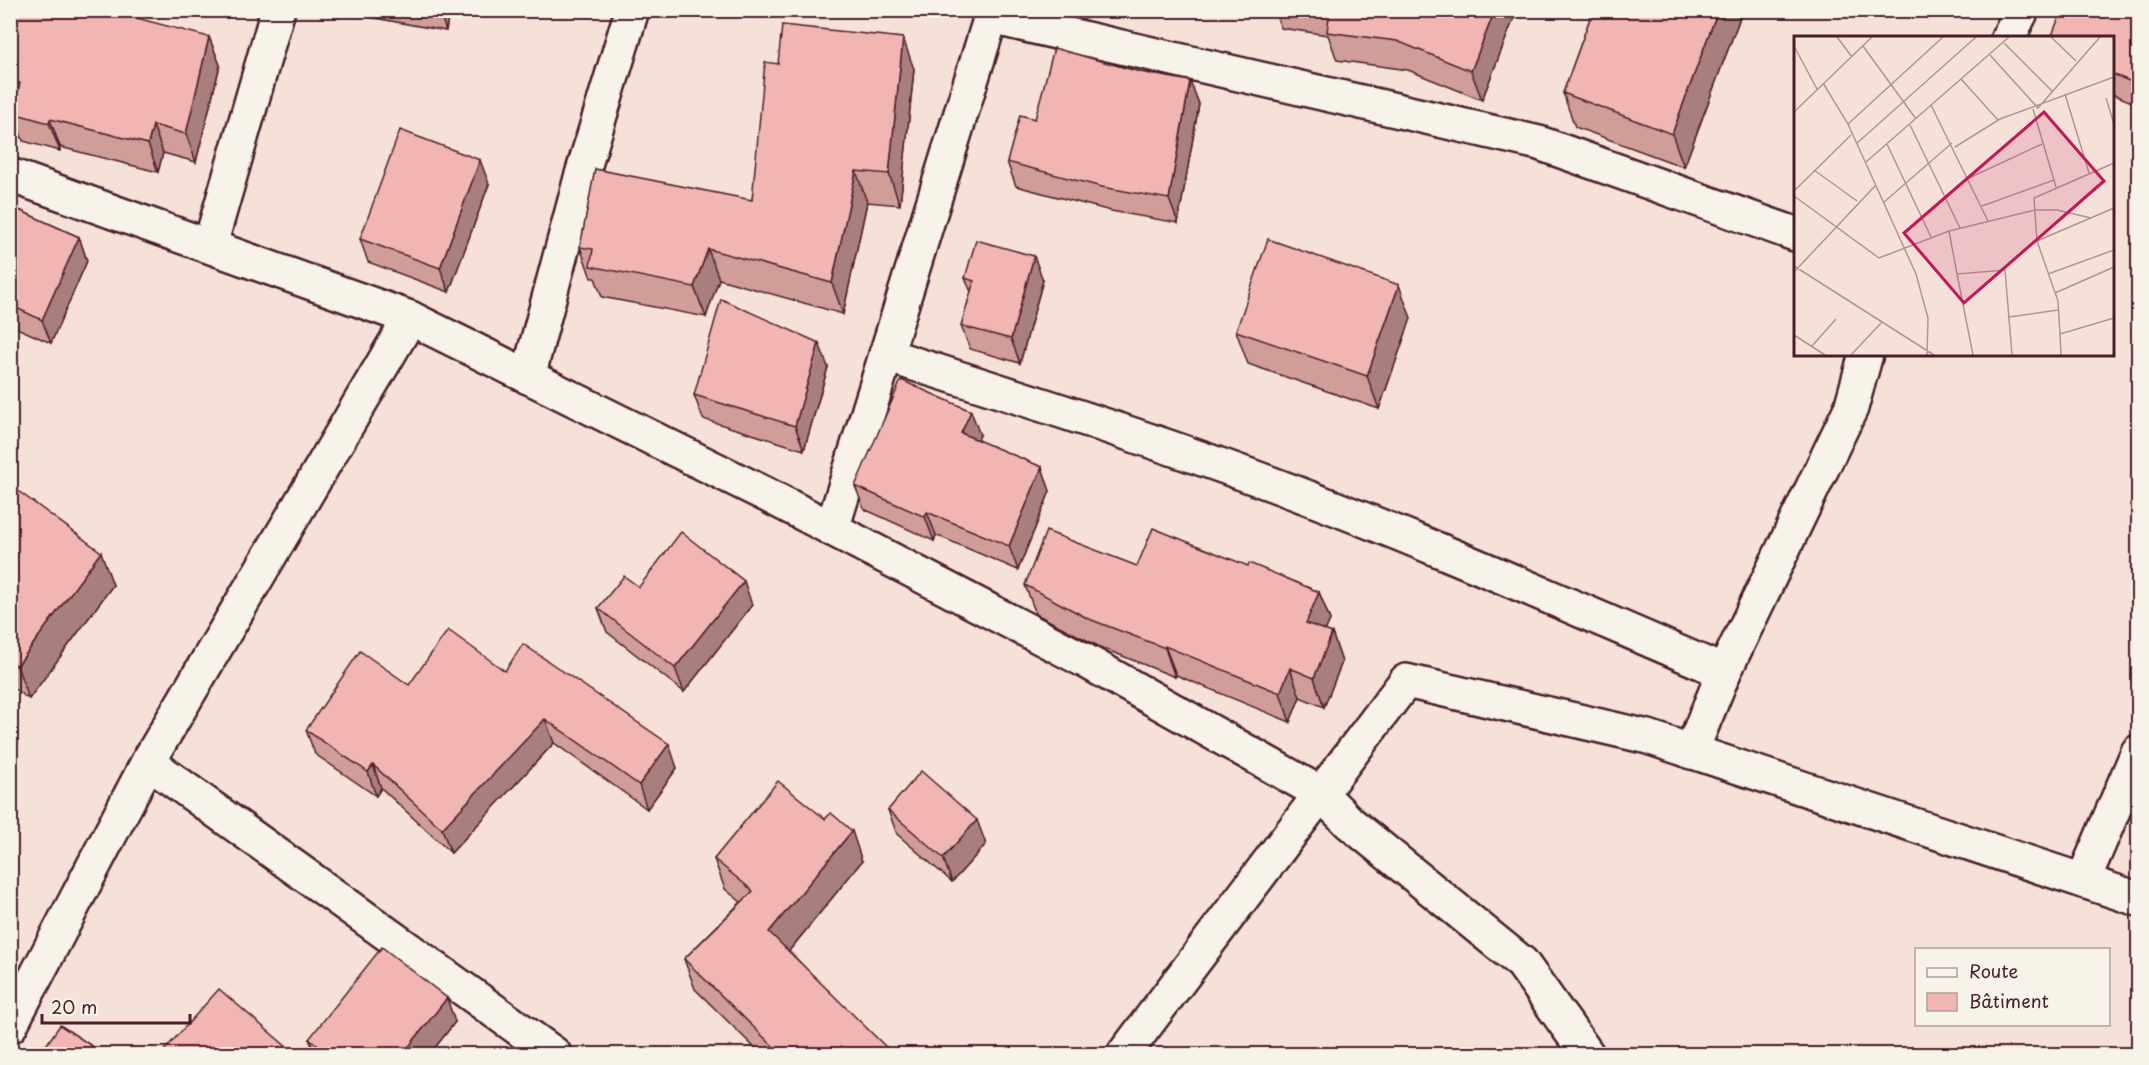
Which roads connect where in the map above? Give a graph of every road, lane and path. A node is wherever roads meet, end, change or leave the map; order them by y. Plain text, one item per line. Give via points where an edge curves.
1 (278, 10) edge
2 (632, 10) edge
3 (2022, 10) edge
4 (992, 14) edge
5 (2009, 36) edge
6 (10, 175) edge
7 (1794, 234) edge
8 (210, 245) junction
9 (410, 318) junction
10 (886, 355) junction
11 (1865, 356) edge
12 (528, 377) junction
13 (832, 529) junction
14 (1724, 672) junction
15 (1691, 752) junction
16 (2139, 752) edge
17 (148, 762) junction
18 (1320, 793) junction
19 (2083, 881) junction
20 (2139, 899) edge
21 (10, 1026) edge
22 (554, 1054) edge
23 (1124, 1054) edge
24 (1587, 1054) edge

1 - 8 street
2 - 12 street via 581,178
3 - 5 street
4 - 7 street via 1539,143
4 - 10 street
6 - 8 street
8 - 9 street
9 - 12 street
9 - 17 street
10 - 13 street
10 - 14 street via 1274,485
11 - 14 street via 1851,408
12 - 13 street
13 - 18 street via 1084,660
14 - 15 street
15 - 18 street via 1648,737 1406,681
15 - 19 street
16 - 19 street
17 - 21 street
17 - 22 street
18 - 23 street
18 - 24 street via 1350,823 1522,963
19 - 20 street

